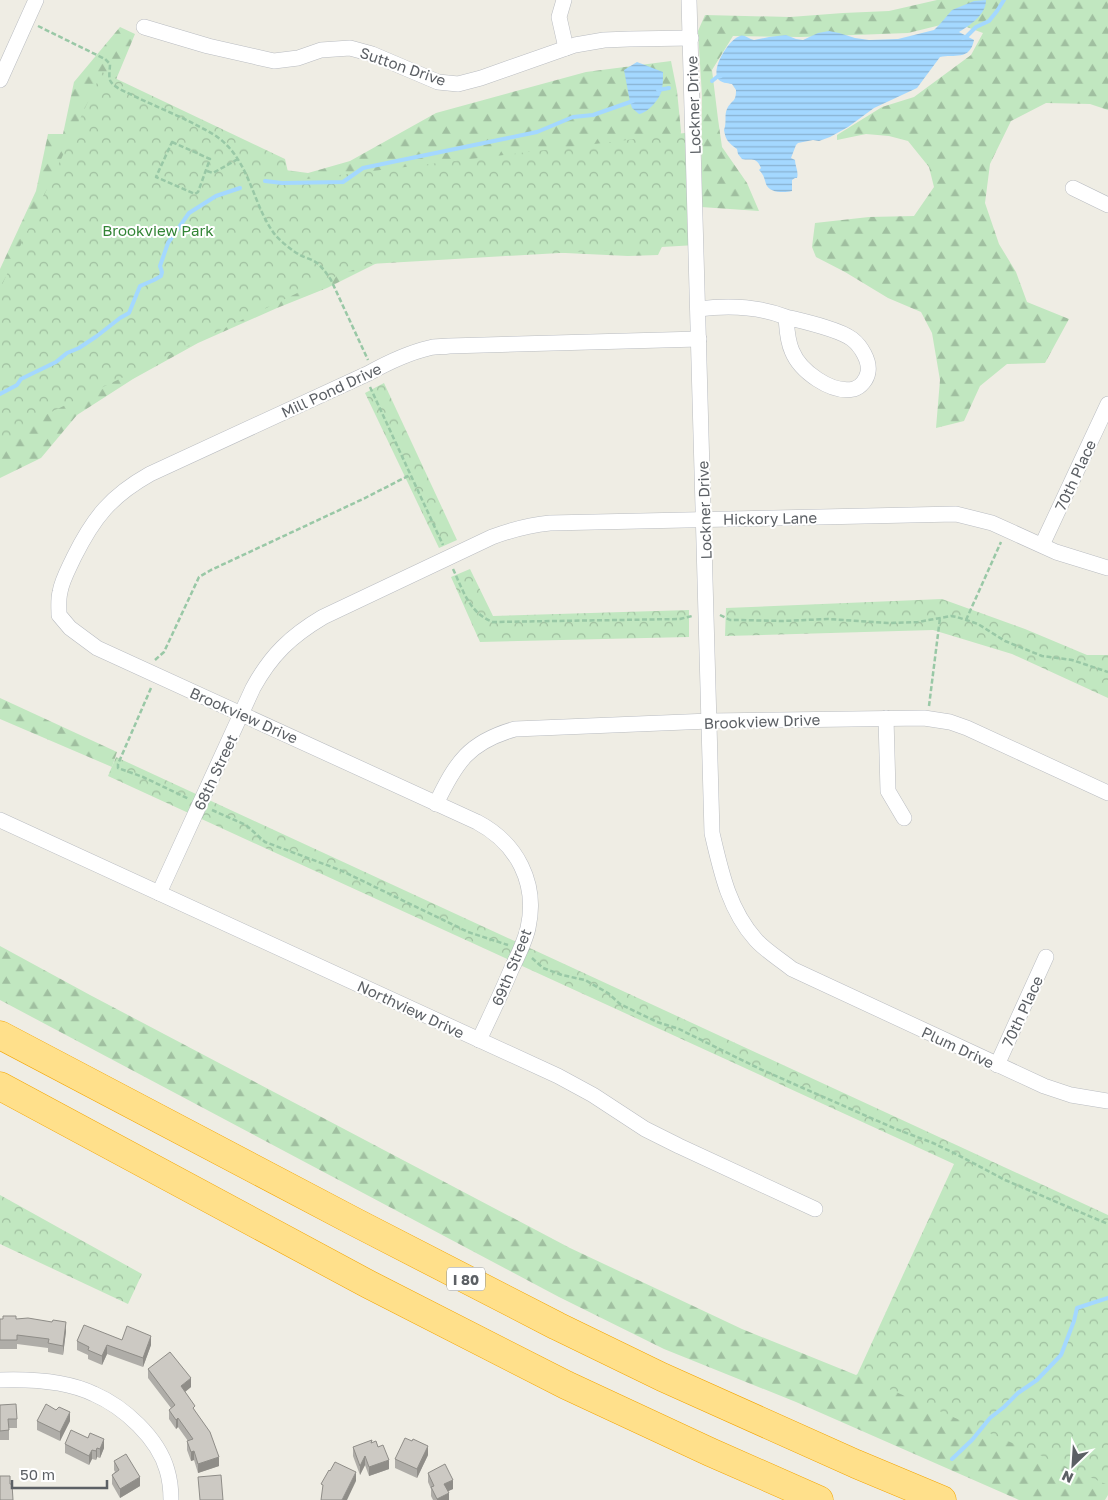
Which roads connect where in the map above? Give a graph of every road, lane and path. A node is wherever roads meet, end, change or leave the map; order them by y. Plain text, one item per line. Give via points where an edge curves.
1 (36, 0) edge
2 (564, 0) edge
3 (689, 0) edge
4 (28, 21) junction
5 (144, 27) dead end
6 (691, 38) junction
7 (566, 48) junction
8 (0, 80) edge
9 (238, 159) junction
10 (207, 171) junction
11 (1073, 188) dead end
12 (1108, 204) edge
13 (698, 310) junction
14 (786, 317) junction
15 (699, 339) junction
16 (369, 373) junction
17 (1108, 404) edge
18 (410, 475) junction
19 (704, 520) junction
20 (1007, 529) junction
21 (1042, 545) junction
22 (448, 558) junction
23 (1108, 568) edge
24 (707, 613) junction
25 (59, 616) joint
26 (323, 617) joint
27 (940, 618) junction
28 (966, 620) junction
29 (1108, 672) edge
30 (151, 674) junction
31 (241, 714) junction
32 (886, 718) junction
33 (928, 719) junction
34 (710, 722) junction
35 (1108, 793) edge
36 (200, 803) junction
37 (436, 804) junction
38 (904, 818) dead end
39 (0, 820) edge
40 (477, 822) joint
41 (159, 893) junction
42 (520, 950) junction
43 (1046, 957) dead end
44 (813, 979) joint
45 (0, 1035) edge
46 (479, 1040) junction
47 (997, 1065) junction
48 (0, 1086) edge
49 (1108, 1101) edge
50 (816, 1209) dead end
51 (1108, 1224) edge
52 (0, 1380) edge
53 (171, 1500) edge
54 (819, 1500) edge
55 (942, 1500) edge

1 - 4 street
2 - 7 street via 559,17
3 - 6 street, Lockner Drive
4 - 8 street
4 - 9 path via 106,59 110,64 109,79 113,85 216,136
5 - 7 street, Sutton Drive via 274,61 298,58 321,50 350,48 438,82 458,84
6 - 7 street, Sutton Drive via 604,40
6 - 13 street, Lockner Drive
9 - 10 path via 213,173
9 - 16 path via 276,235 300,255 316,262 328,275 370,364
10 - 10 path via 195,194 156,177 172,142 210,159
11 - 12 street
13 - 14 street via 755,308
13 - 15 street, Lockner Drive
14 - 14 street via 792,352 812,377 842,389 855,389 865,382 868,367 864,354 852,339 836,331
15 - 16 street, Mill Pond Drive via 429,348
15 - 19 street, Lockner Drive
16 - 18 path via 368,382
16 - 25 street, Mill Pond Drive via 150,474 120,493 100,512 80,544 60,592
17 - 21 street, 70th Place
18 - 22 path
18 - 30 path via 199,577 164,652 150,666
19 - 20 street, Hickory Lane via 956,514
19 - 22 street, Hickory Lane via 530,525 492,537
19 - 24 street, Lockner Drive
20 - 21 street, Hickory Lane
20 - 28 path
21 - 23 street, Hickory Lane
22 - 24 path via 470,606 479,616 493,622 680,619
22 - 26 street, Hickory Lane
24 - 27 path via 719,614 730,620 828,619 888,623
24 - 34 street, Lockner Drive
25 - 30 street, Brookview Drive via 97,648
26 - 31 street, 68th Street via 288,640 273,656
27 - 28 path via 951,616
27 - 33 path
28 - 29 path via 1042,656 1072,660
30 - 31 street, Brookview Drive
30 - 36 path via 153,683 118,768
31 - 36 street, 68th Street
31 - 37 street, Brookview Drive
32 - 33 street, Brookview Drive
32 - 34 street, Brookview Drive
32 - 38 street via 888,791
33 - 35 street, Brookview Drive via 967,728
34 - 37 street, Brookview Drive via 530,727 499,733 477,745 458,763
34 - 44 street, Lockner Drive via 712,833 731,900 757,941 792,969
36 - 41 street, 68th Street
36 - 42 path via 246,825 265,842 340,870 468,932
37 - 40 street, Brookview Drive
39 - 41 street, Northview Drive
40 - 42 street, 69th Street via 510,848 527,879 531,912
41 - 46 street, Northview Drive
42 - 46 street, 69th Street
42 - 51 path via 543,968 585,980 620,1004 657,1022 696,1036 760,1069
43 - 47 street, 70th Place
44 - 47 street, Plum Drive
45 - 55 highway, I 80 via 609,1352
46 - 50 street, Northview Drive via 593,1094 646,1129 679,1146
47 - 49 street, Plum Drive via 1044,1086
48 - 54 highway via 368,1284 566,1385
52 - 53 street via 44,1381 68,1386 94,1393 116,1406 132,1419 160,1454 169,1476

